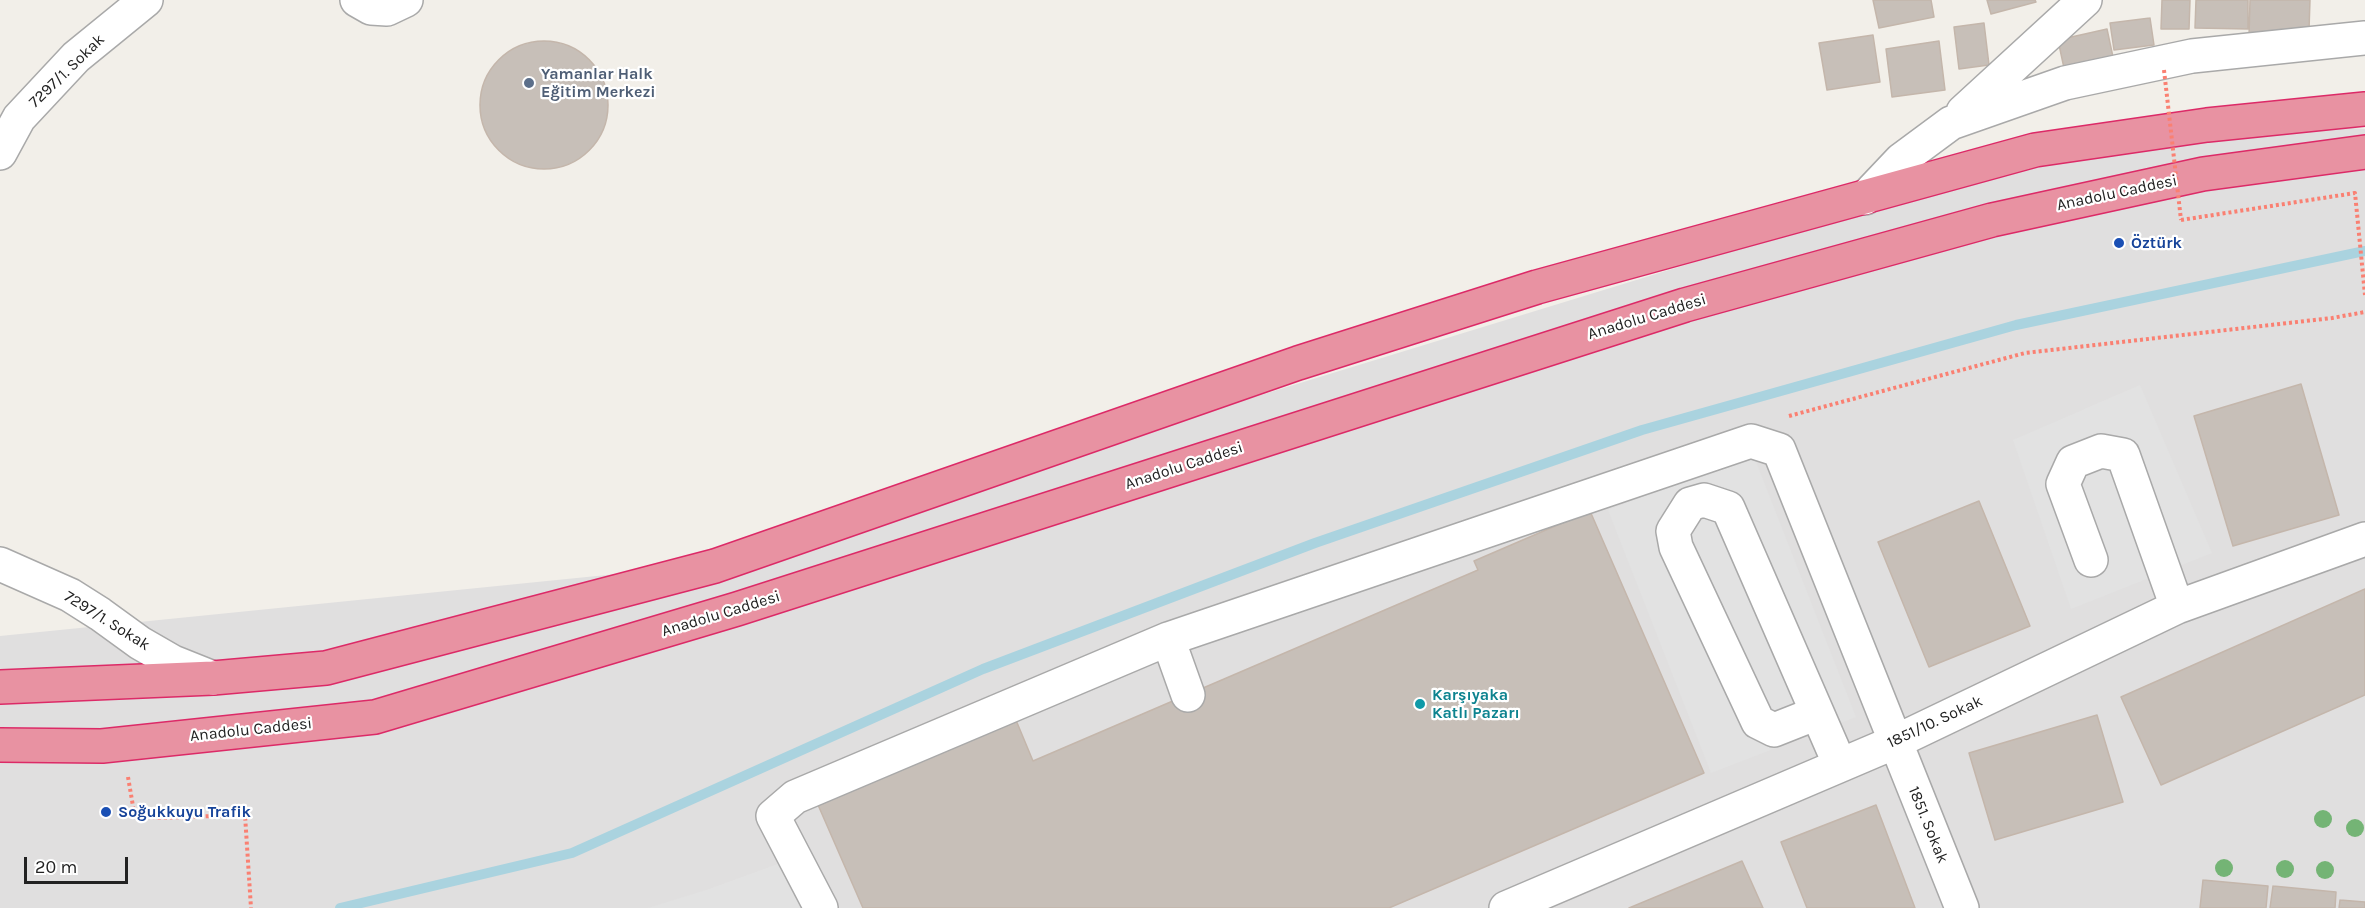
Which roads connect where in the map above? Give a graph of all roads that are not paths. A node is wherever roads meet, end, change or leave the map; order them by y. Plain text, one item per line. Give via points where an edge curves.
1 (146, 0) edge
2 (357, 0) edge
3 (406, 0) edge
4 (2085, 0) edge
5 (2365, 38) edge
6 (2365, 109) edge
7 (1951, 123) junction
8 (2365, 152) edge
9 (0, 153) edge
10 (1864, 198) junction
11 (2365, 539) edge
12 (2091, 560) dead end
13 (0, 564) edge
14 (2177, 607) junction
15 (1168, 639) junction
16 (213, 678) junction
17 (0, 687) edge
18 (1188, 695) dead end
19 (1817, 713) junction
20 (1895, 742) junction
21 (0, 745) edge
22 (1840, 765) junction
23 (821, 908) edge
24 (1506, 908) edge
25 (1962, 908) edge

1 - 9 street, 7297/1. Sokak via 76,57 19,118
2 - 3 street via 370,8 387,9
4 - 7 street
5 - 7 street via 2192,56 2065,83
6 - 10 highway via 2207,125 2036,150
7 - 10 street via 1901,160
8 - 21 highway, Anadolu Caddesi via 2203,174 1992,220 1685,304 737,609 375,717 102,746
10 - 16 highway via 1537,287 1298,363 715,566 326,668
11 - 14 street, 1851/10. Sokak
12 - 14 street via 2063,484 2073,462 2101,451 2123,455
13 - 16 street, 7297/1. Sokak via 70,596 173,662
14 - 20 street, 1851/10. Sokak
15 - 18 street
15 - 20 street, 1851. Sokak via 1751,441 1779,450
15 - 23 street via 795,797 772,816
16 - 17 highway
19 - 19 street via 1728,508 1704,500 1690,504 1673,531 1676,547 1758,722 1774,730
19 - 22 street
20 - 22 street, 1851/10. Sokak
20 - 25 street, 1851. Sokak
22 - 24 street, 1851/10. Sokak

